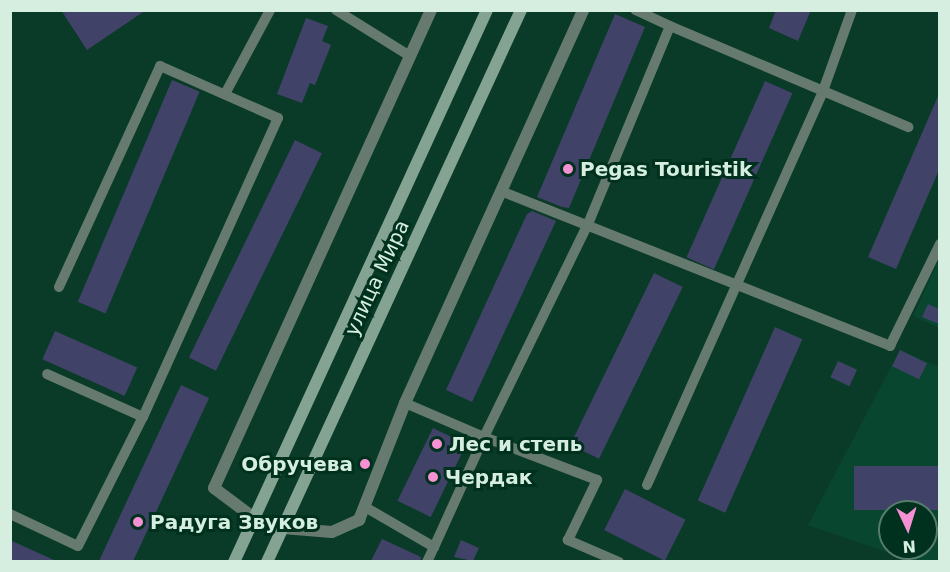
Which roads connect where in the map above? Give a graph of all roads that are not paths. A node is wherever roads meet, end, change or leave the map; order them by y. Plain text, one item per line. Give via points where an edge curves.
1 (270, 10) edge
2 (336, 10) edge
3 (431, 10) edge
4 (487, 10) edge
5 (521, 10) edge
6 (583, 10) edge
7 (636, 10) edge
8 (852, 10) edge
9 (670, 26) junction
10 (410, 56) junction
11 (823, 91) junction
12 (225, 94) junction
13 (908, 127) dead end
14 (501, 191) junction
15 (588, 225) junction
16 (939, 244) edge
17 (738, 285) junction
18 (59, 287) dead end
19 (46, 374) dead end
20 (405, 403) junction
21 (143, 417) junction
22 (484, 437) junction
23 (647, 485) dead end
24 (365, 507) junction
25 (10, 514) edge
26 (254, 518) junction
27 (283, 528) junction
28 (434, 547) junction
29 (234, 561) edge
30 (267, 561) edge
31 (427, 561) edge
32 (619, 561) edge

1 - 12 lane
2 - 10 lane
3 - 10 street
4 - 26 main road, улица Мира
5 - 27 main road, улица Мира
6 - 14 street
7 - 9 lane
8 - 11 lane
9 - 11 lane
9 - 15 lane
10 - 26 street via 214,489
11 - 13 lane
11 - 17 lane
12 - 18 lane via 160,66
12 - 21 lane via 278,118
14 - 15 lane
14 - 20 street
15 - 17 lane
15 - 22 lane
16 - 17 lane via 890,346
17 - 23 lane
19 - 21 lane
20 - 22 lane
20 - 24 street
21 - 25 lane via 78,546
22 - 28 lane
22 - 32 lane via 597,480 568,540
24 - 27 street via 359,520 332,532
24 - 28 lane
26 - 29 main road, улица Мира
27 - 30 main road, улица Мира
28 - 31 lane

